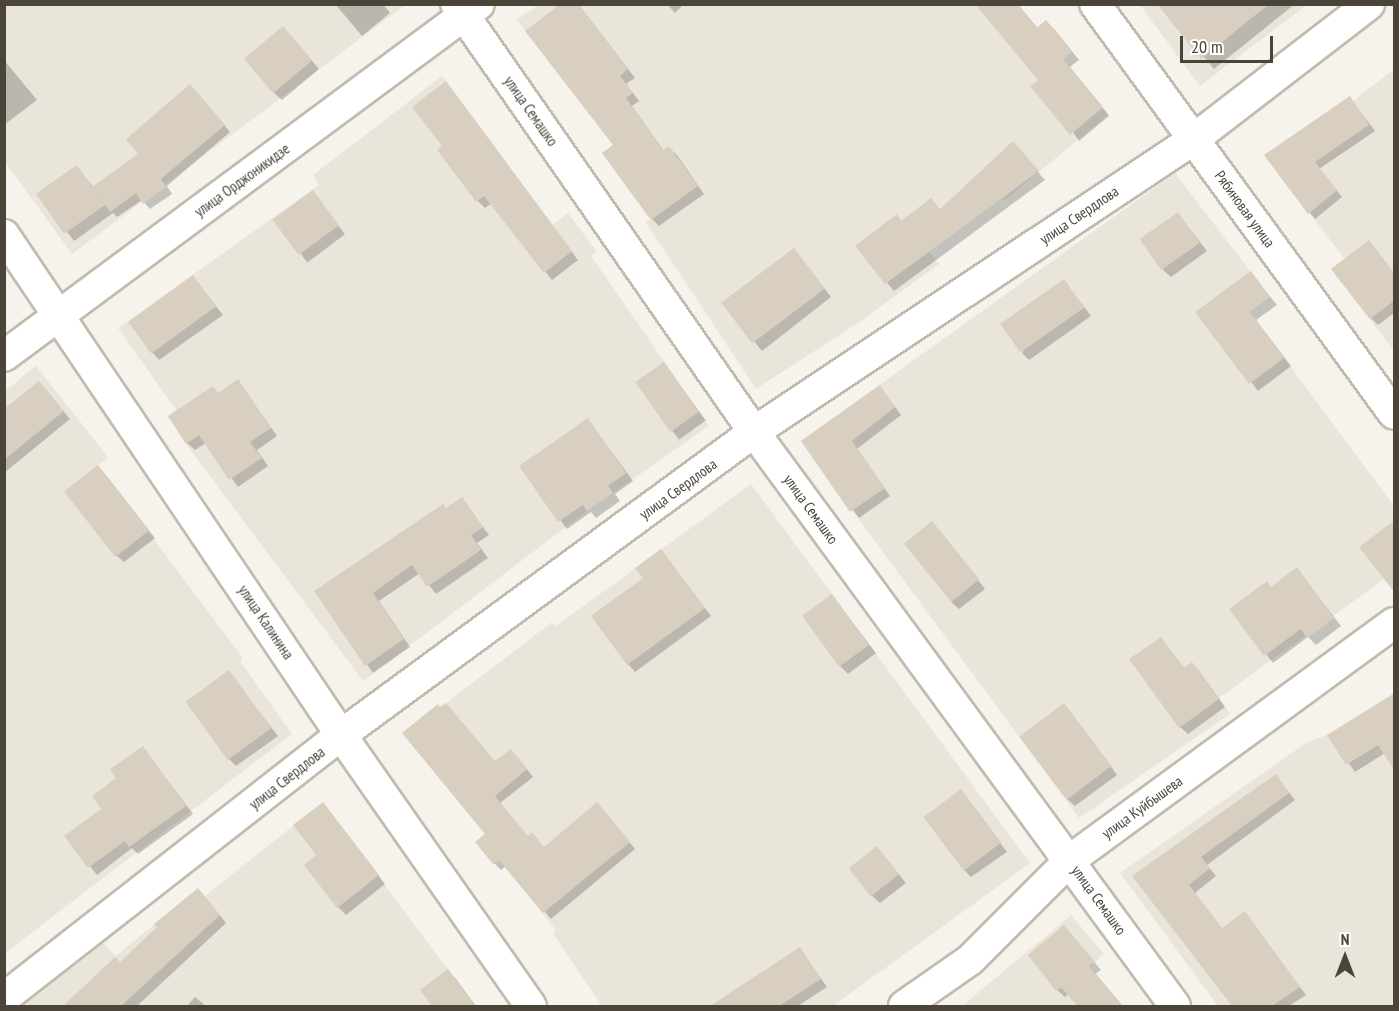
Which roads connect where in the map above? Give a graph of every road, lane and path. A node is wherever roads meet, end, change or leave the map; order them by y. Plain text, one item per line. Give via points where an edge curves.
1 (1095, 4) edge
2 (1369, 4) edge
3 (467, 8) edge
4 (1194, 139) junction
5 (4, 235) edge
6 (60, 314) junction
7 (4, 356) edge
8 (1395, 414) edge
9 (754, 432) junction
10 (1395, 623) edge
11 (342, 735) junction
12 (1070, 860) junction
13 (4, 998) edge
14 (531, 1006) edge
15 (904, 1006) edge
16 (1175, 1006) edge

1 - 4 street, Рябиновая улица
2 - 4 street, улица Свердлова
3 - 6 street, улица Орджоникидзе
3 - 9 street, улица Семашко
4 - 8 street, Рябиновая улица
4 - 9 street, улица Свердлова
5 - 6 street, улица Калинина
6 - 7 street, улица Орджоникидзе
6 - 11 street, улица Калинина
9 - 11 street, улица Свердлова
9 - 12 street, улица Семашко
10 - 12 street, улица Куйбышева
11 - 13 street, улица Свердлова
11 - 14 street, улица Калинина
12 - 15 street, улица Куйбышева via 970,960
12 - 16 street, улица Семашко

